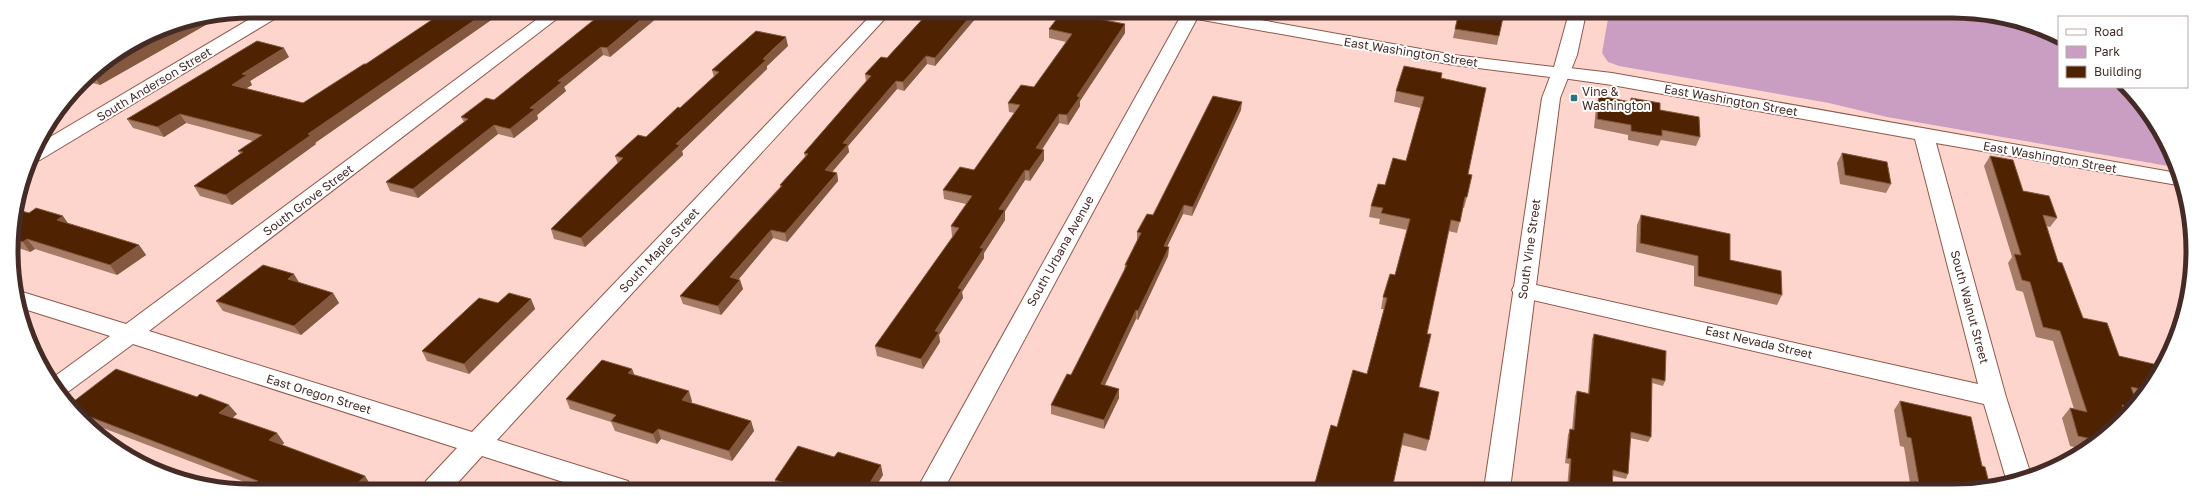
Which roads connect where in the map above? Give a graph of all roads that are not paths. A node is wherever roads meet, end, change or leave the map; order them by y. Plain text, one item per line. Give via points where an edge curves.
1 (263, 18) edge
2 (550, 18) edge
3 (877, 18) edge
4 (1185, 18) edge
5 (1216, 18) edge
6 (1577, 18) edge
7 (1561, 73) junction
8 (1924, 134) junction
9 (40, 152) edge
10 (2175, 179) edge
11 (1523, 290) junction
12 (23, 300) edge
13 (130, 334) junction
14 (61, 385) edge
15 (1994, 396) junction
16 (478, 444) junction
17 (2017, 475) edge
18 (440, 484) edge
19 (603, 484) edge
20 (933, 484) edge
21 (1498, 484) edge

1 - 9 street, South Anderson Street
2 - 13 street, South Grove Street
3 - 16 street, South Maple Street
4 - 20 street, South Urbana Avenue
5 - 7 street, East Washington Street via 1446,59
6 - 7 street, South Vine Street
7 - 8 street, East Washington Street via 1612,79
7 - 11 street, South Vine Street via 1551,98
8 - 10 street, East Washington Street
8 - 15 street, South Walnut Street
11 - 15 street, East Nevada Street
11 - 21 street, South Vine Street
12 - 13 street, East Oregon Street
13 - 14 street, South Grove Street
13 - 16 street, East Oregon Street
15 - 17 street, South Walnut Street
16 - 18 street, South Maple Street
16 - 19 street, East Oregon Street

